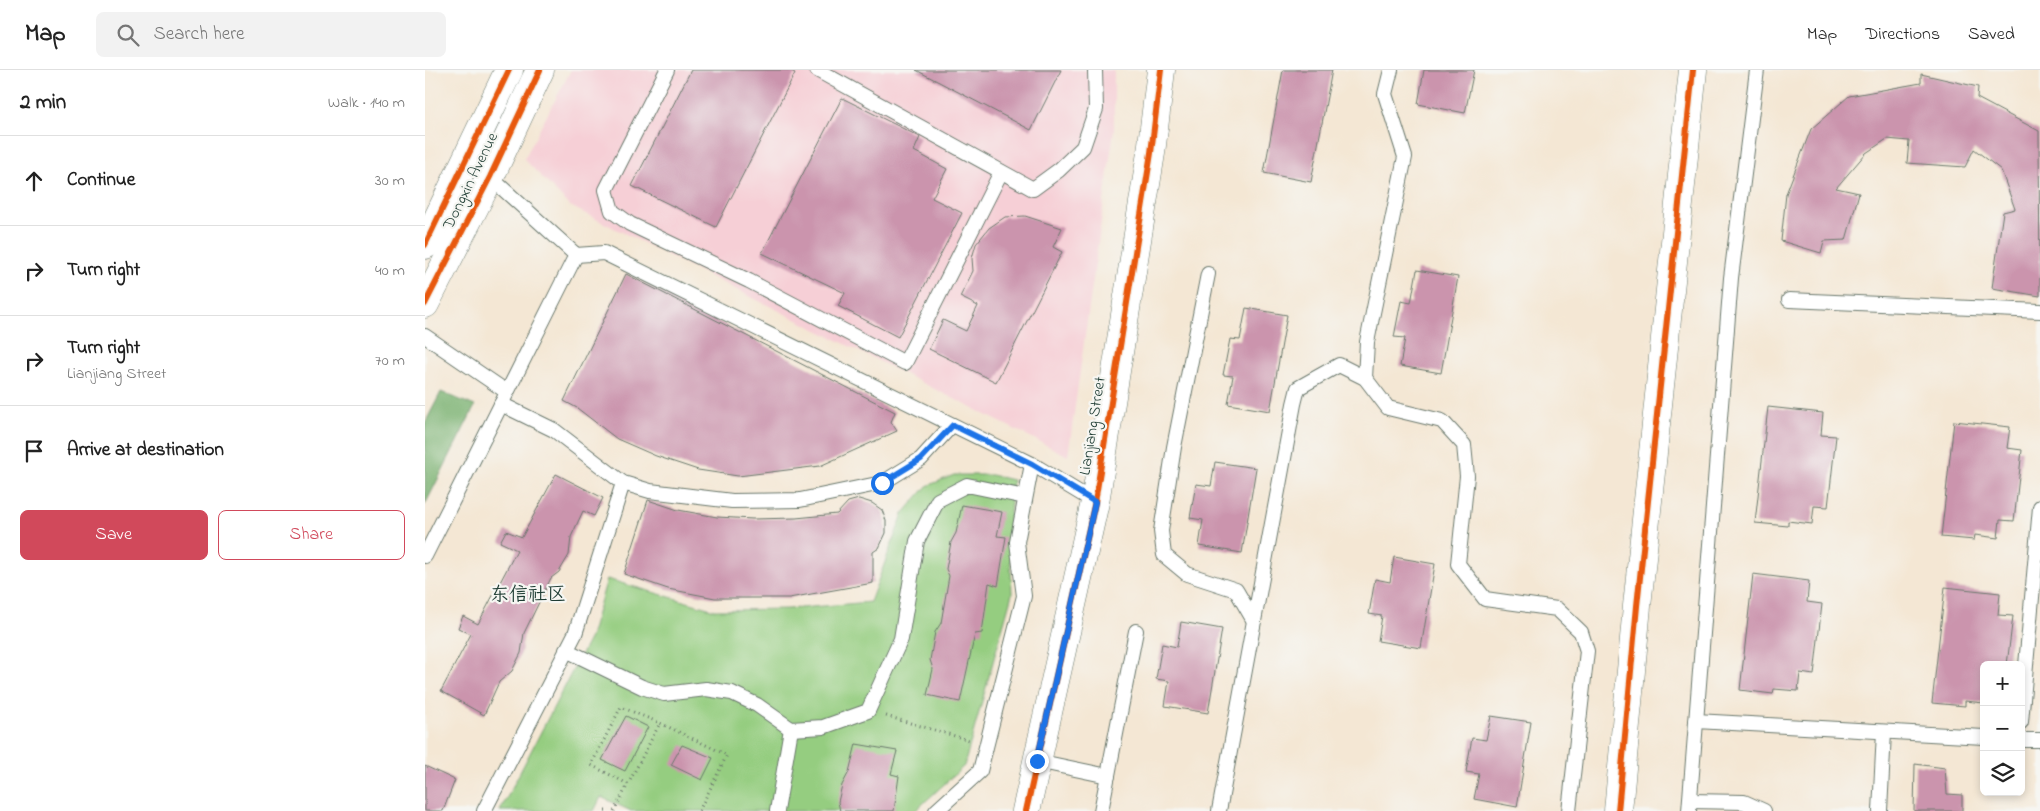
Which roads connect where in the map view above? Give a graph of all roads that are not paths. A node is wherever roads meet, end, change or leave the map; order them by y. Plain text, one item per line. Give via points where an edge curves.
1 (509, 70) edge
2 (540, 70) edge
3 (667, 70) edge
4 (1095, 70) edge
5 (1161, 70) edge
6 (1391, 70) edge
7 (1693, 70) edge
8 (1757, 70) edge
9 (824, 72) edge
10 (1001, 172) junction
11 (490, 177) junction
12 (425, 245) edge
13 (576, 255) junction
14 (1208, 274) dead end
15 (1789, 300) dead end
16 (425, 304) edge
17 (2040, 311) edge
18 (425, 336) edge
19 (1365, 378) junction
20 (504, 398) junction
21 (953, 425) junction
22 (1032, 464) junction
23 (623, 483) junction
24 (1025, 498) junction
25 (1095, 502) junction
26 (2040, 507) edge
27 (2039, 538) edge
28 (425, 556) edge
29 (1255, 620) junction
30 (1136, 631) dead end
31 (566, 650) junction
32 (2023, 706) edge
33 (1696, 721) junction
34 (791, 729) junction
35 (1884, 732) junction
36 (1980, 738) edge
37 (2025, 740) edge
38 (2040, 740) edge
39 (1037, 761) junction
40 (1108, 776) junction
41 (1689, 806) edge
42 (484, 811) edge
43 (777, 811) edge
44 (935, 811) edge
45 (1026, 811) edge
46 (1101, 811) edge
47 (1219, 811) edge
48 (1569, 811) edge
49 (1618, 811) edge
50 (1764, 811) edge
51 (1880, 811) edge

1 - 12 street, Dongxin Avenue
2 - 11 street, Dongxin Avenue
3 - 10 lane via 606,190 612,211 631,224 749,281 905,363
4 - 10 lane via 1096,109 1083,147 1059,170 1033,188
5 - 25 street, Lianjiang Street via 1151,153
6 - 19 lane via 1385,94 1405,157 1367,342
7 - 49 street
8 - 33 lane via 1731,278
9 - 10 lane
11 - 13 lane
11 - 16 street, Dongxin Avenue
13 - 20 lane
13 - 21 lane via 604,252
14 - 29 lane via 1172,456 1161,531 1164,555 1187,574 1235,590
15 - 17 lane
18 - 20 lane
19 - 29 lane via 1339,366 1298,388
19 - 48 lane via 1388,408 1442,421 1464,445 1467,476 1458,564 1485,599 1557,609 1581,632 1587,651
20 - 23 lane via 554,430
20 - 28 lane
21 - 22 lane
21 - 23 lane via 921,459 882,483 800,500 732,501 650,491
22 - 24 lane
22 - 25 lane
23 - 31 lane via 575,634
24 - 34 lane via 967,485 938,500 917,541 901,639 868,711 823,727
24 - 44 lane via 1017,542 1025,596 980,771
25 - 39 street, Lianjiang Street
26 - 27 lane
27 - 32 lane
29 - 47 lane
30 - 40 lane
31 - 34 lane via 642,687 664,694 706,689 733,693
31 - 42 lane
33 - 35 lane
33 - 41 lane
34 - 43 lane
35 - 36 lane
35 - 51 lane
37 - 38 lane
39 - 40 lane
39 - 45 street, Lianjiang Street
40 - 46 lane
41 - 50 lane via 1744,802

